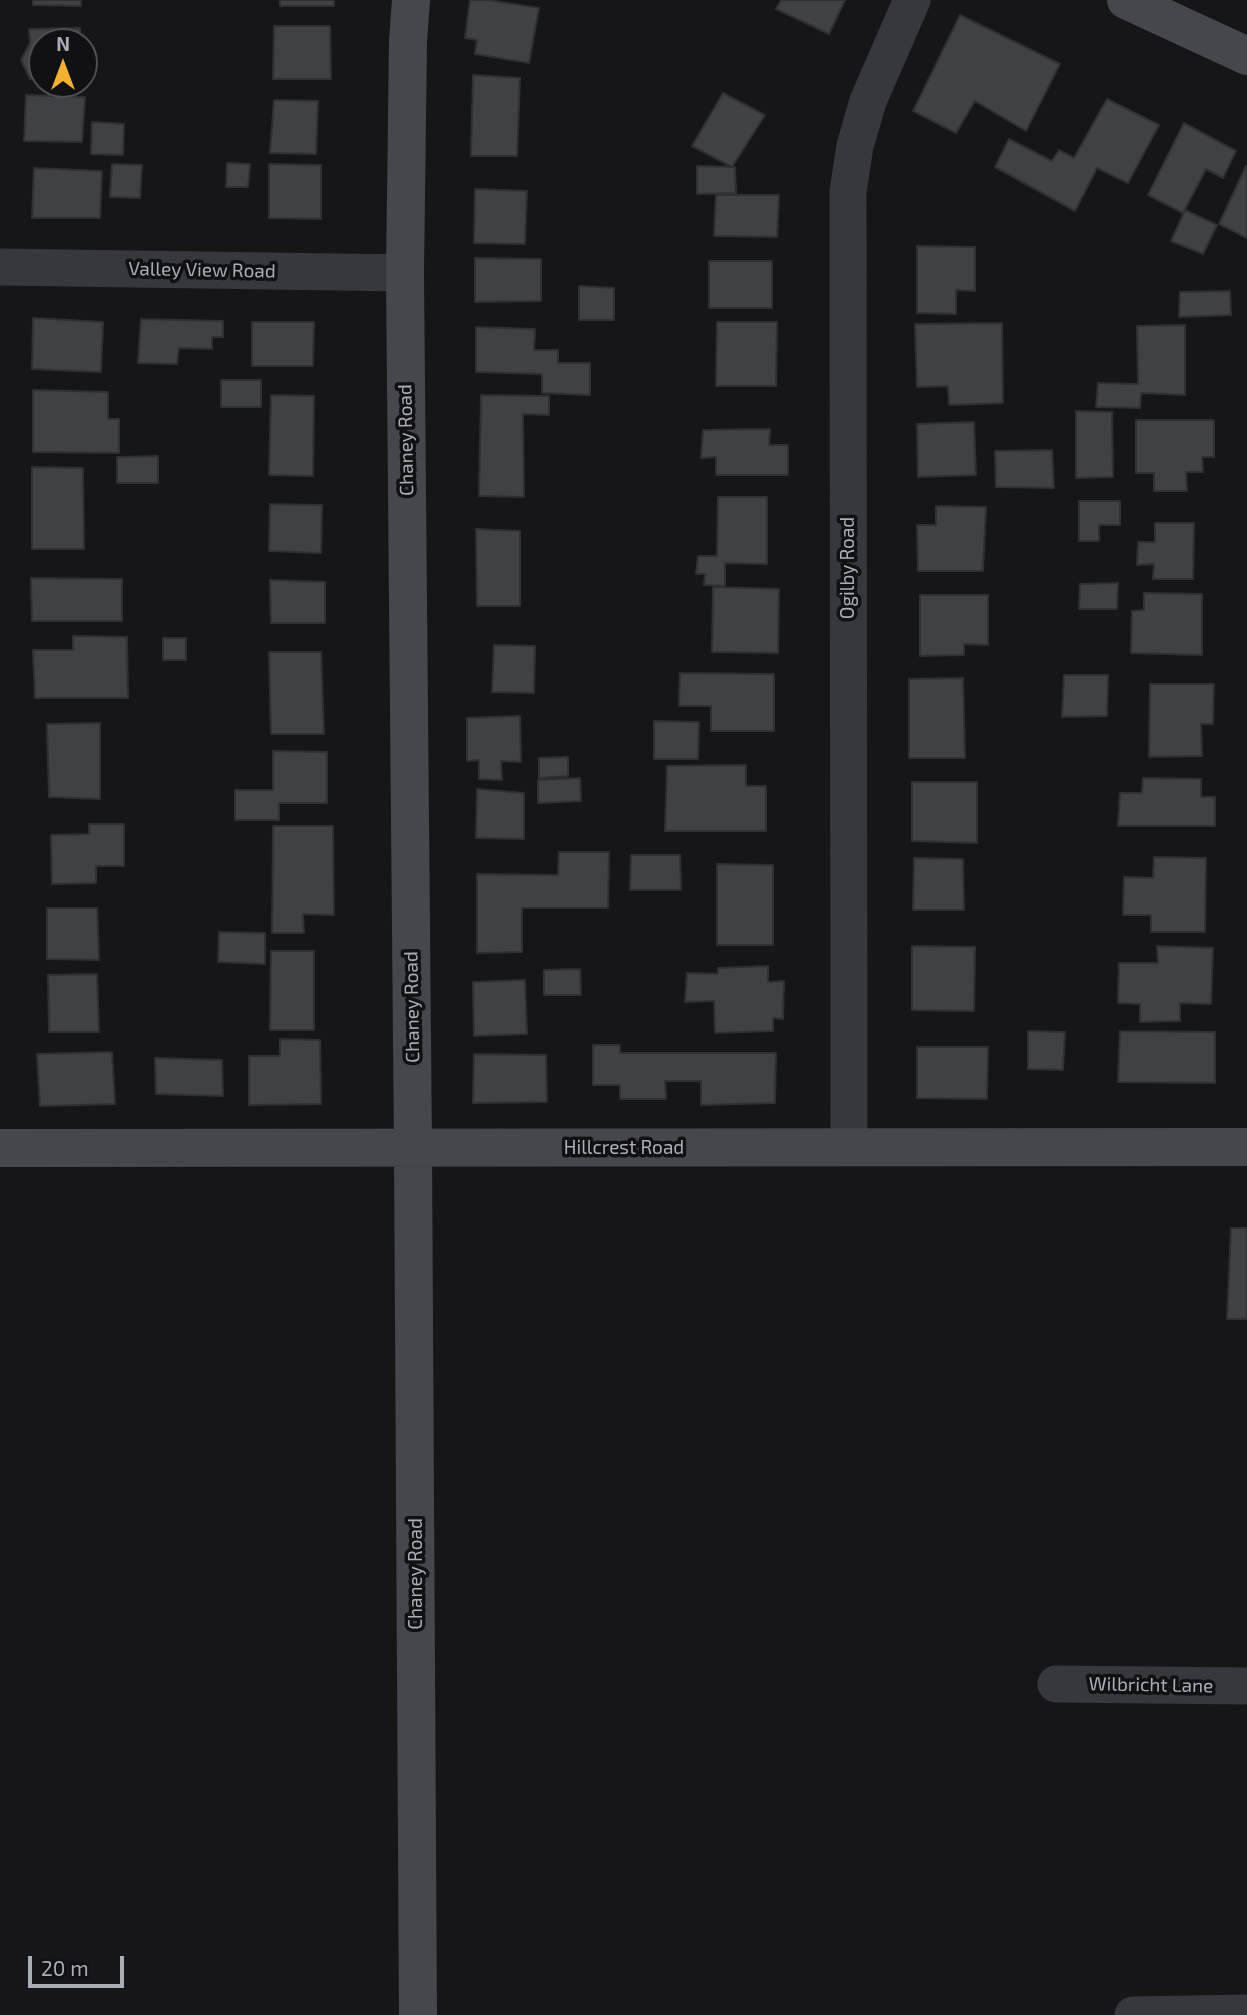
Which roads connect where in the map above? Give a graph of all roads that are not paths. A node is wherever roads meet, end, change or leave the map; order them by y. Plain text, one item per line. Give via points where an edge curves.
1 (411, 0) edge
2 (912, 0) edge
3 (1126, 0) edge
4 (1247, 56) edge
5 (0, 267) edge
6 (405, 273) junction
7 (849, 1147) junction
8 (1247, 1147) edge
9 (0, 1148) edge
10 (413, 1148) junction
11 (1056, 1684) dead end
12 (1247, 1686) edge
13 (1247, 2013) edge
14 (418, 2015) edge
15 (1133, 2015) edge

1 - 6 street, Chaney Road
2 - 7 street, Ogilby Road via 868,101 848,191
3 - 4 street
5 - 6 street, Valley View Road
6 - 10 street, Chaney Road
7 - 8 street, Hillcrest Road
7 - 10 street, Hillcrest Road
9 - 10 street, Hillcrest Road
10 - 14 street, Chaney Road
11 - 12 street, Wilbricht Lane
13 - 15 street

